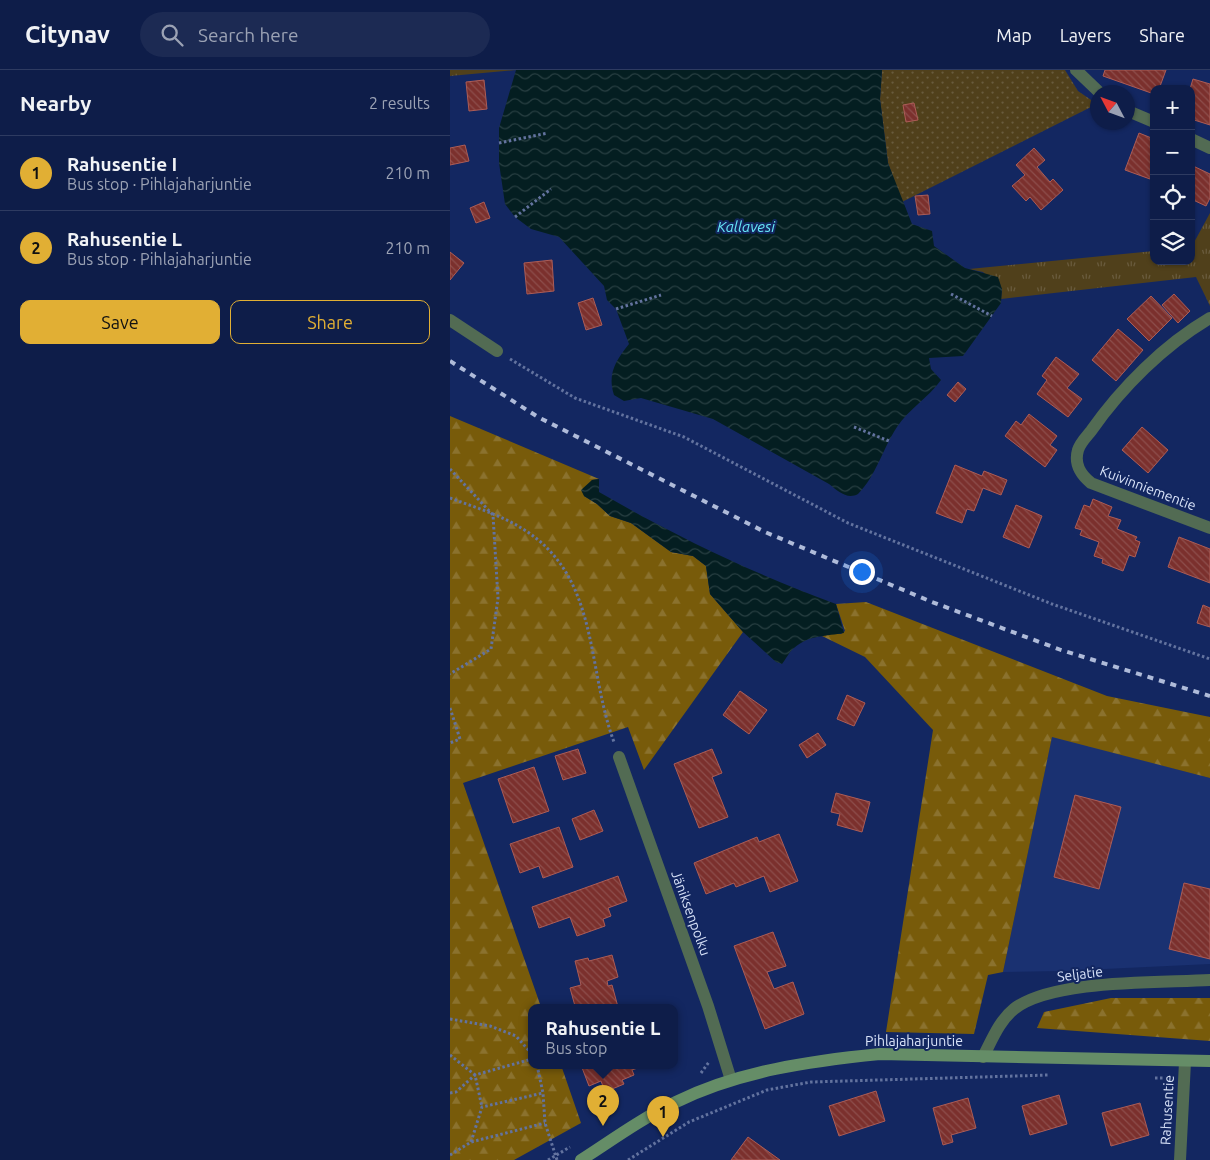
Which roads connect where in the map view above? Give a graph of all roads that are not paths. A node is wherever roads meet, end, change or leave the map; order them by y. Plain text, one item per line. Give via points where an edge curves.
1 (1076, 70) edge
2 (1092, 85) edge
3 (1135, 114) edge
4 (1150, 120) edge
5 (1195, 142) edge
6 (1210, 148) edge
7 (1210, 318) edge
8 (450, 320) edge
9 (497, 351) road end
10 (1210, 528) edge
11 (620, 758) dead end
12 (1210, 980) edge
13 (983, 1057) junction
14 (1210, 1061) edge
15 (1185, 1062) junction
16 (731, 1080) junction
17 (581, 1160) edge
18 (1180, 1160) edge

1 - 2 street
3 - 4 street
5 - 6 street
7 - 10 street, Kuivinniementie via 1155,359 1106,409 1078,448 1076,462 1082,475 1091,483
8 - 9 street
11 - 16 street, Jäniksenpolku
12 - 13 street, Seljatie via 1069,988 1030,999 1000,1023
13 - 15 street, Pihlajaharjuntie
13 - 16 street, Pihlajaharjuntie via 880,1054 825,1059
14 - 15 street, Pihlajaharjuntie
15 - 18 street, Rahusentie
16 - 17 street, Pihlajaharjuntie via 675,1102

